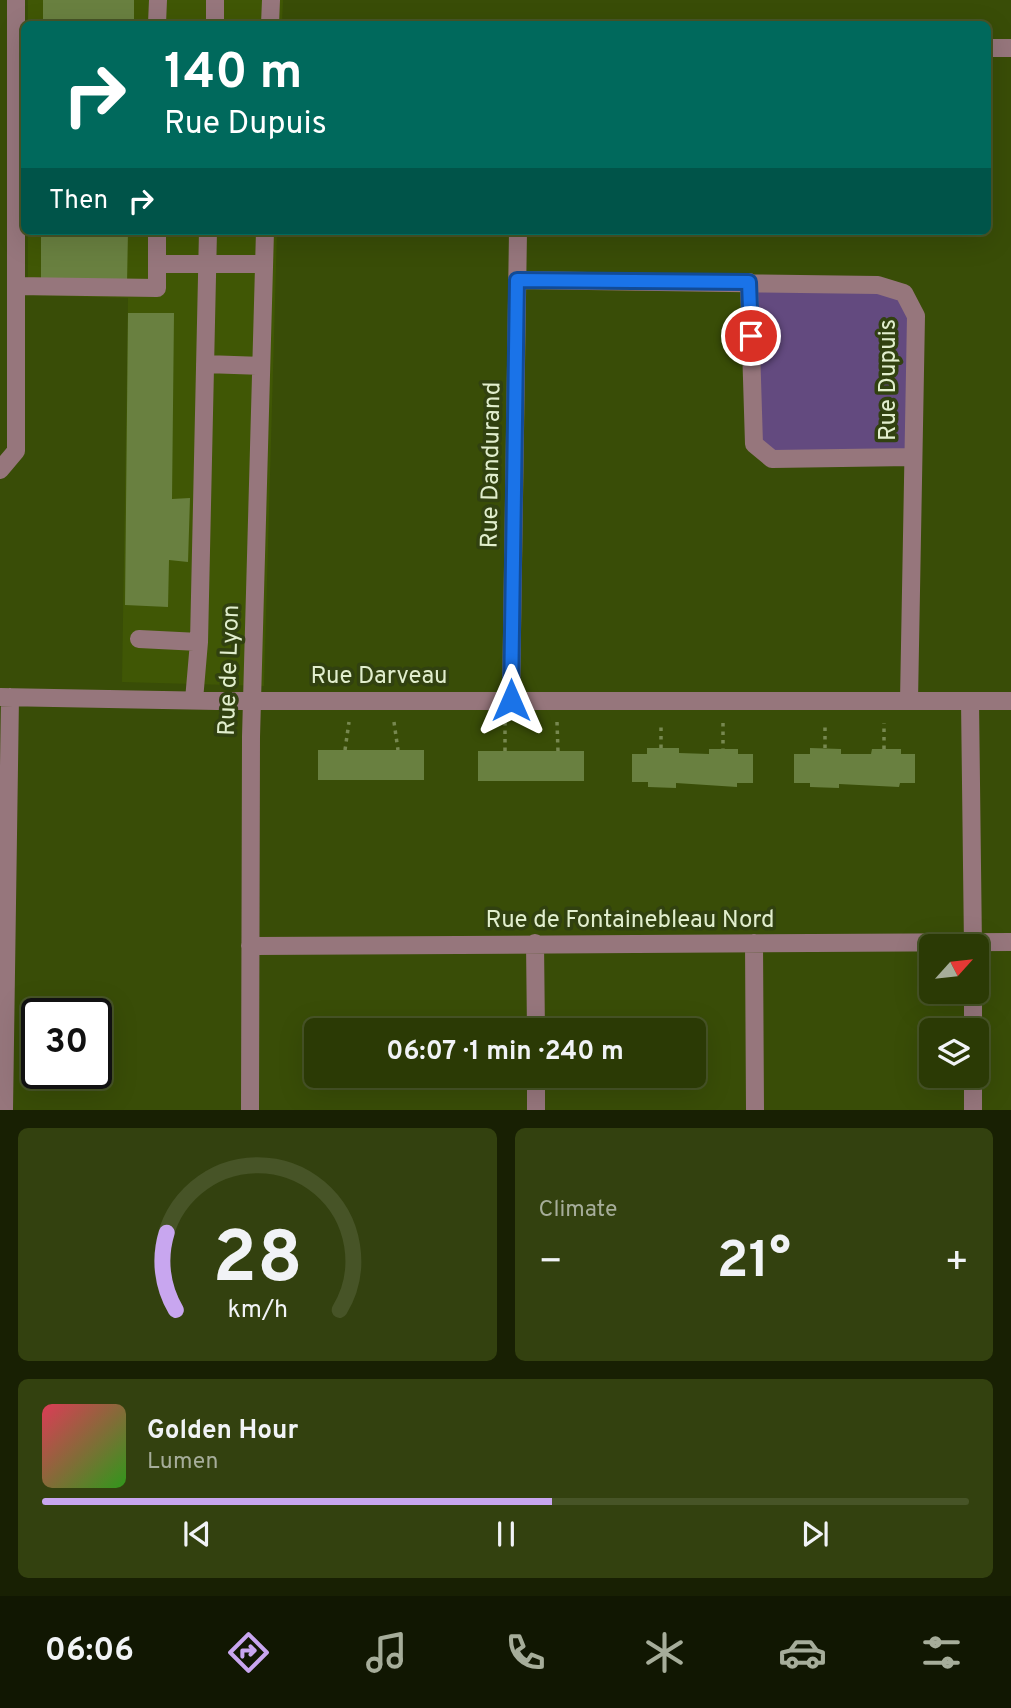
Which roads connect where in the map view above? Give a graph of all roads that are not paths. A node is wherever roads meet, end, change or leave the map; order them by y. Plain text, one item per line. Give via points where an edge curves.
1 (16, 0) edge
2 (158, 0) edge
3 (215, 0) edge
4 (271, 0) edge
5 (158, 21) edge
6 (215, 21) edge
7 (270, 21) edge
8 (8, 43) edge
9 (991, 48) edge
10 (1011, 48) edge
11 (157, 235) edge
12 (208, 235) edge
13 (265, 235) edge
14 (518, 235) edge
15 (157, 264) junction
16 (207, 264) junction
17 (264, 264) junction
18 (517, 280) junction
19 (749, 282) junction
20 (16, 286) junction
21 (205, 364) junction
22 (261, 366) junction
23 (911, 457) junction
24 (0, 470) edge
25 (139, 639) dead end
26 (199, 642) junction
27 (5, 696) edge
28 (194, 700) junction
29 (511, 700) junction
30 (252, 701) junction
31 (909, 701) junction
32 (970, 701) junction
33 (1011, 701) edge
34 (973, 934) edge
35 (1011, 942) edge
36 (535, 943) junction
37 (754, 943) junction
38 (989, 944) edge
39 (919, 945) edge
40 (250, 946) junction
41 (536, 1018) edge
42 (536, 1088) edge
43 (973, 1088) edge
44 (4, 1110) edge
45 (250, 1110) edge
46 (536, 1110) edge
47 (755, 1110) edge
48 (973, 1110) edge

1 - 8 street
2 - 5 street
3 - 6 street
4 - 7 street
8 - 20 street
9 - 10 street
11 - 15 street
12 - 16 street
13 - 17 street, Rue de Lyon
14 - 18 street, Rue Dandurand
15 - 16 street
15 - 20 street via 157,288
16 - 17 street
16 - 21 street
17 - 22 street, Rue de Lyon
18 - 19 street, Rue Dupuis
18 - 29 street, Rue Dandurand
19 - 23 street, Rue Dupuis via 878,285 904,293 916,316
19 - 23 street, Rue Dupuis via 754,444 772,459
20 - 24 street via 16,451
21 - 22 street
21 - 26 street
22 - 30 street, Rue de Lyon
23 - 31 street, Rue Dupuis
25 - 26 street
26 - 28 street
27 - 28 street, Rue Darveau
27 - 44 street
28 - 30 street, Rue Darveau
29 - 30 street, Rue Darveau
29 - 31 street, Rue Darveau
30 - 40 street, Rue de Lyon
31 - 32 street, Rue Darveau
32 - 33 street, Rue Darveau
32 - 34 street
35 - 38 street, Rue de Fontainebleau Nord
36 - 37 street, Rue de Fontainebleau Nord
36 - 40 street, Rue de Fontainebleau Nord
36 - 41 street
37 - 39 street, Rue de Fontainebleau Nord
37 - 47 street
40 - 45 street, Rue de Lyon
42 - 46 street
43 - 48 street

